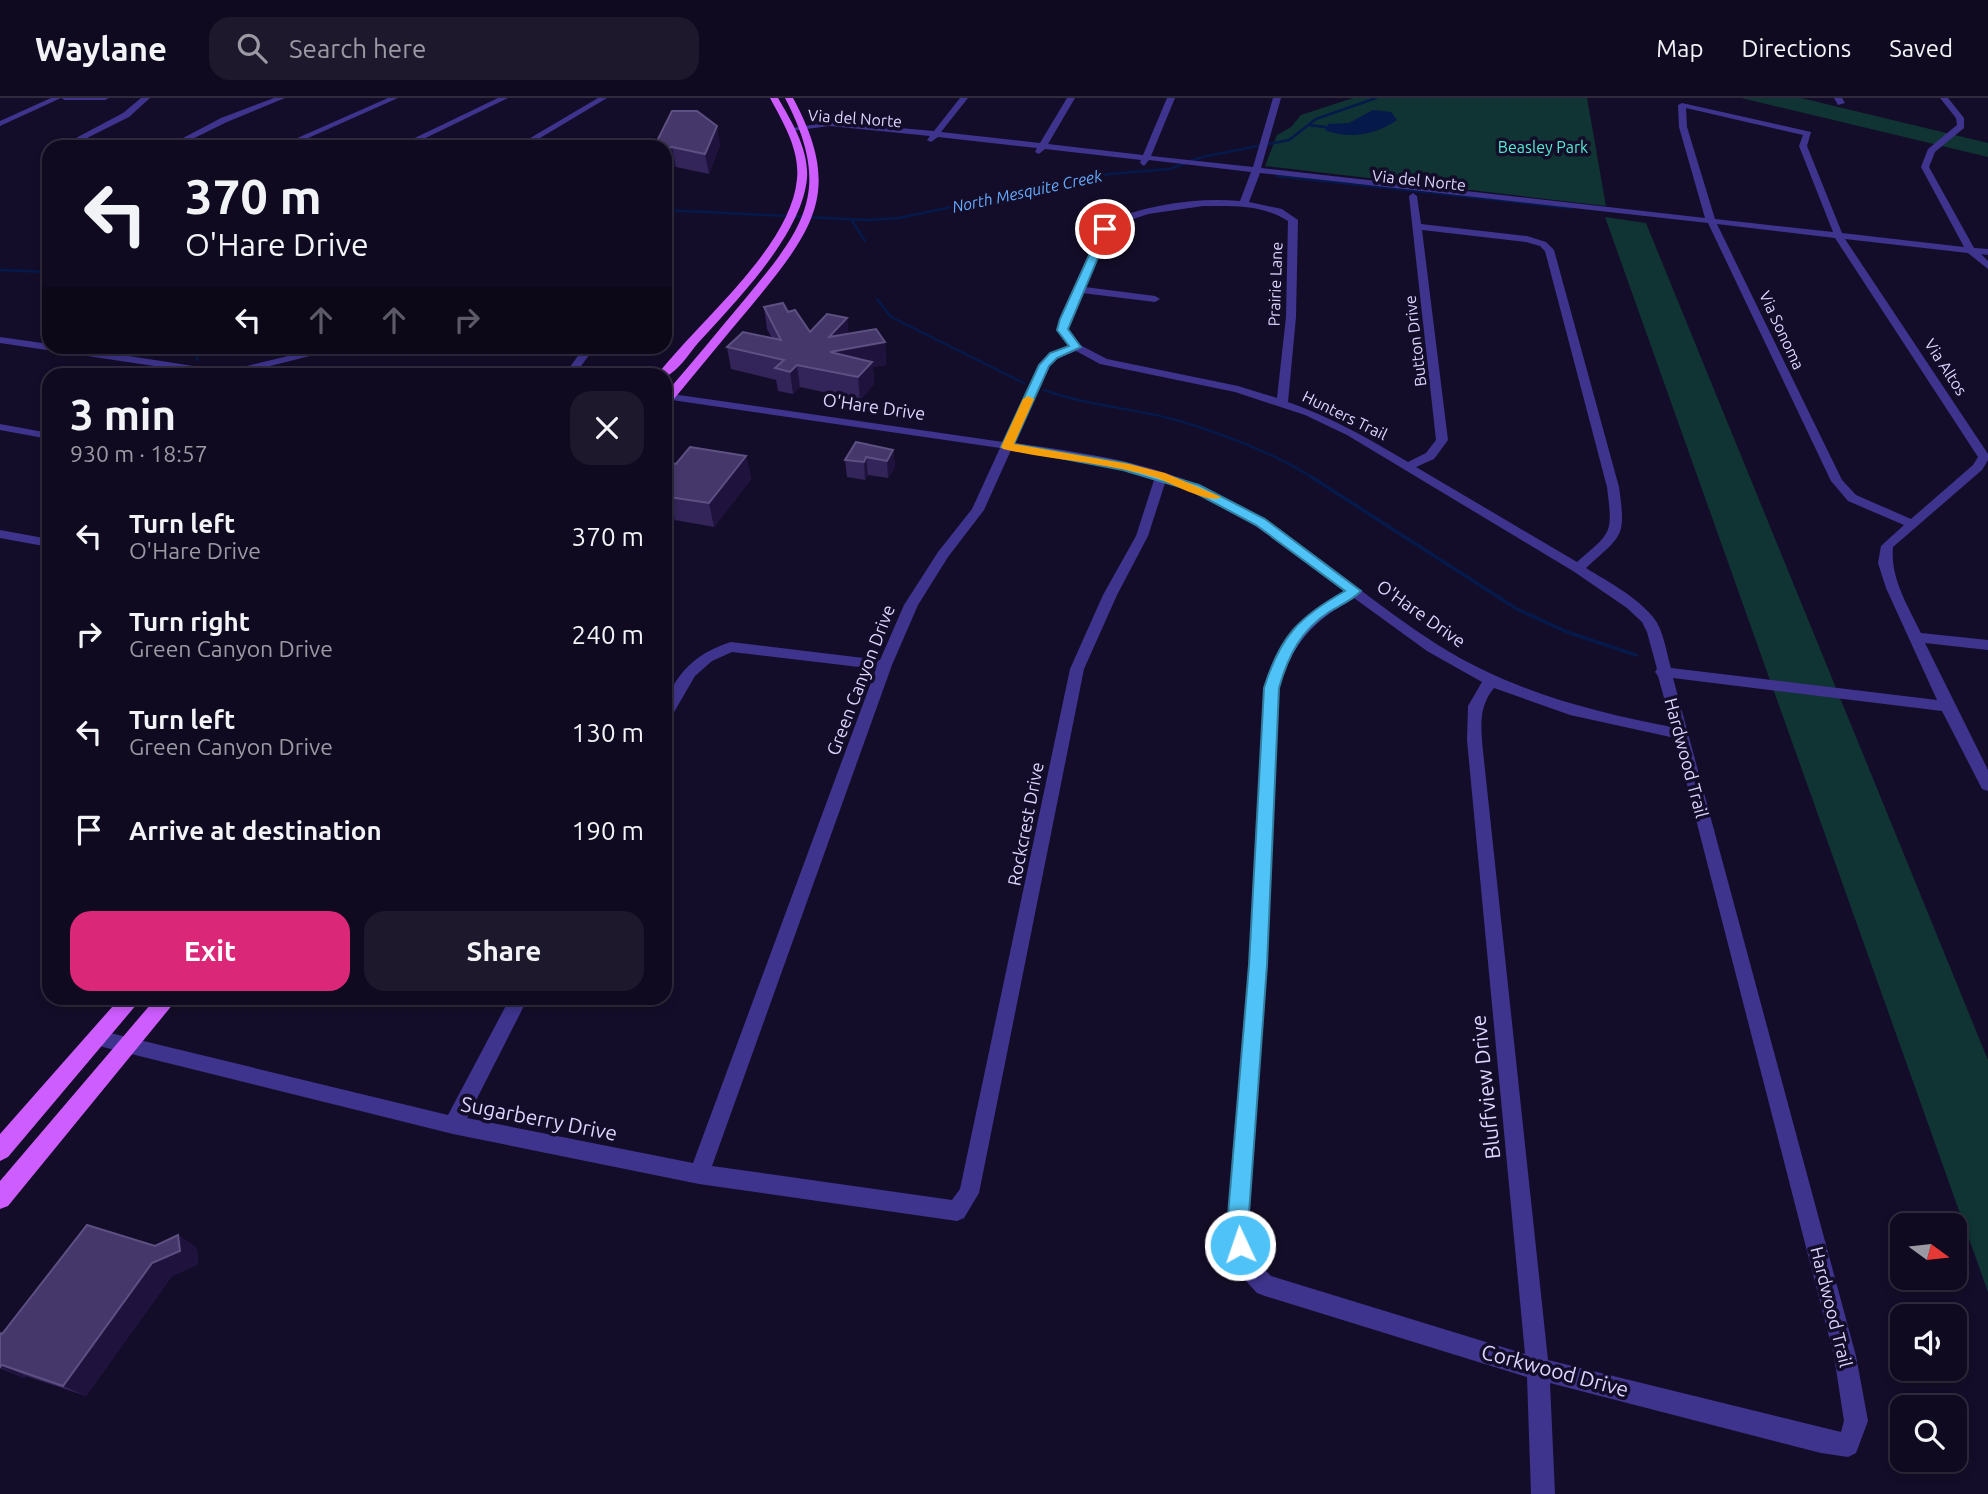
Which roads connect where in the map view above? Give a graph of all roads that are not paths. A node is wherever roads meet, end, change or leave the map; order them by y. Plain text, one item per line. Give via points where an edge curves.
1 (57, 98) edge
2 (65, 98) edge
3 (105, 98) edge
4 (146, 98) edge
5 (281, 98) edge
6 (394, 98) edge
7 (504, 98) edge
8 (603, 98) edge
9 (774, 98) edge
10 (789, 98) edge
11 (964, 98) edge
12 (1071, 98) edge
13 (1171, 98) edge
14 (1277, 98) edge
15 (1944, 98) edge
16 (1682, 105) joint
17 (0, 124) edge
18 (806, 128) junction
19 (791, 129) junction
20 (933, 137) junction
21 (77, 140) edge
22 (184, 140) edge
23 (297, 140) edge
24 (415, 140) edge
25 (531, 140) edge
26 (1041, 148) junction
27 (1145, 161) junction
28 (1255, 173) junction
29 (817, 178) junction
30 (802, 180) junction
31 (1413, 196) junction
32 (1243, 206) junction
33 (1713, 224) junction
34 (1419, 227) junction
35 (1841, 239) junction
36 (1988, 252) edge
37 (1979, 255) edge
38 (1988, 266) edge
39 (1078, 289) junction
40 (1155, 299) dead end
41 (1, 341) edge
42 (42, 347) edge
43 (1076, 347) junction
44 (90, 354) edge
45 (311, 354) edge
46 (185, 368) edge
47 (252, 368) edge
48 (669, 368) edge
49 (672, 391) edge
50 (672, 399) edge
51 (1282, 403) junction
52 (0, 428) edge
53 (42, 435) edge
54 (1007, 447) junction
55 (1410, 466) junction
56 (1161, 476) junction
57 (1913, 524) junction
58 (0, 534) edge
59 (42, 542) edge
60 (1578, 568) junction
61 (1355, 591) junction
62 (1914, 637) junction
63 (1988, 645) edge
64 (885, 665) junction
65 (1662, 672) junction
66 (1491, 681) junction
67 (672, 703) edge
68 (1947, 706) junction
69 (1680, 734) junction
70 (1986, 778) edge
71 (126, 1005) edge
72 (162, 1005) edge
73 (515, 1005) edge
74 (98, 1038) junction
75 (128, 1046) junction
76 (453, 1125) junction
77 (0, 1150) edge
78 (699, 1174) junction
79 (969, 1193) joint
80 (0, 1198) edge
81 (1538, 1368) junction
82 (1848, 1444) joint
83 (1544, 1494) edge

1 - 17 street
2 - 3 street
4 - 21 street via 126,115
5 - 22 street
6 - 23 street
7 - 24 street
8 - 25 street
9 - 19 main road
10 - 18 main road
11 - 20 street
12 - 26 street
13 - 27 street
14 - 28 street
15 - 37 street via 1962,123 1931,151 1925,166
16 - 33 street, Via Sonoma via 1683,127
16 - 35 street, Via Altos via 1808,134 1802,146
18 - 19 street, Via del Norte
18 - 20 street, Via del Norte
18 - 29 main road
19 - 30 main road
20 - 26 street, Via del Norte
26 - 27 street, Via del Norte
27 - 28 street, Via del Norte
28 - 31 street, Via del Norte
28 - 32 street
28 - 33 street, Via del Norte
29 - 30 main road
29 - 49 main road via 802,232 789,253
30 - 48 main road via 784,230
31 - 33 street, Via del Norte
31 - 34 street, Button Drive
32 - 39 street via 1198,202 1119,218 1105,229
32 - 51 street, Prairie Lane via 1281,211 1293,220 1291,317
33 - 35 street, Via del Norte
33 - 57 street, Via Sonoma via 1837,481 1852,498
34 - 55 street, Button Drive via 1442,440 1430,456
34 - 60 street via 1527,239 1549,250 1613,487 1616,517 1614,536
35 - 37 street, Via del Norte
35 - 57 street, Via Altos via 1984,457
36 - 37 street, Via del Norte
37 - 38 street
39 - 40 street
39 - 43 street via 1063,330
41 - 42 street
43 - 51 street, Hunters Trail via 1104,362 1199,379
43 - 54 street, Green Canyon Drive via 1044,365
44 - 46 street
45 - 47 street
50 - 54 street, O'Hare Drive
51 - 55 street, Hunters Trail via 1351,433
52 - 53 street
54 - 56 street, O'Hare Drive via 1082,457
54 - 64 street, Green Canyon Drive via 978,510 911,606
55 - 60 street, Hunters Trail
56 - 61 street, O'Hare Drive via 1251,516
56 - 79 street, Rockcrest Drive via 1142,536 1077,669
57 - 62 street, Via Altos via 1887,546 1885,564
58 - 59 street
60 - 65 street, Hardwood Trail via 1647,620
61 - 66 street, O'Hare Drive via 1441,653
61 - 81 street, Corkwood Drive via 1321,610 1290,641 1271,688 1258,965 1237,1227 1243,1263 1265,1285
62 - 63 street
62 - 68 street, Via Altos
64 - 67 street via 731,647 692,667
64 - 78 street, Green Canyon Drive
65 - 68 street
65 - 69 street, Hardwood Trail
66 - 69 street, O'Hare Drive via 1557,707
66 - 81 street, Bluffview Drive via 1477,696 1473,712 1475,751
68 - 70 street, Via Altos
69 - 82 street, Hardwood Trail via 1845,1356 1856,1421
71 - 74 main road
72 - 75 main road
73 - 76 street
74 - 75 street, Sugarberry Drive
74 - 77 main road
75 - 76 street, Sugarberry Drive
75 - 80 main road
76 - 78 street, Sugarberry Drive
78 - 79 street, Sugarberry Drive via 957,1211
81 - 82 street, Corkwood Drive via 1821,1441
81 - 83 street, Bluffview Drive

